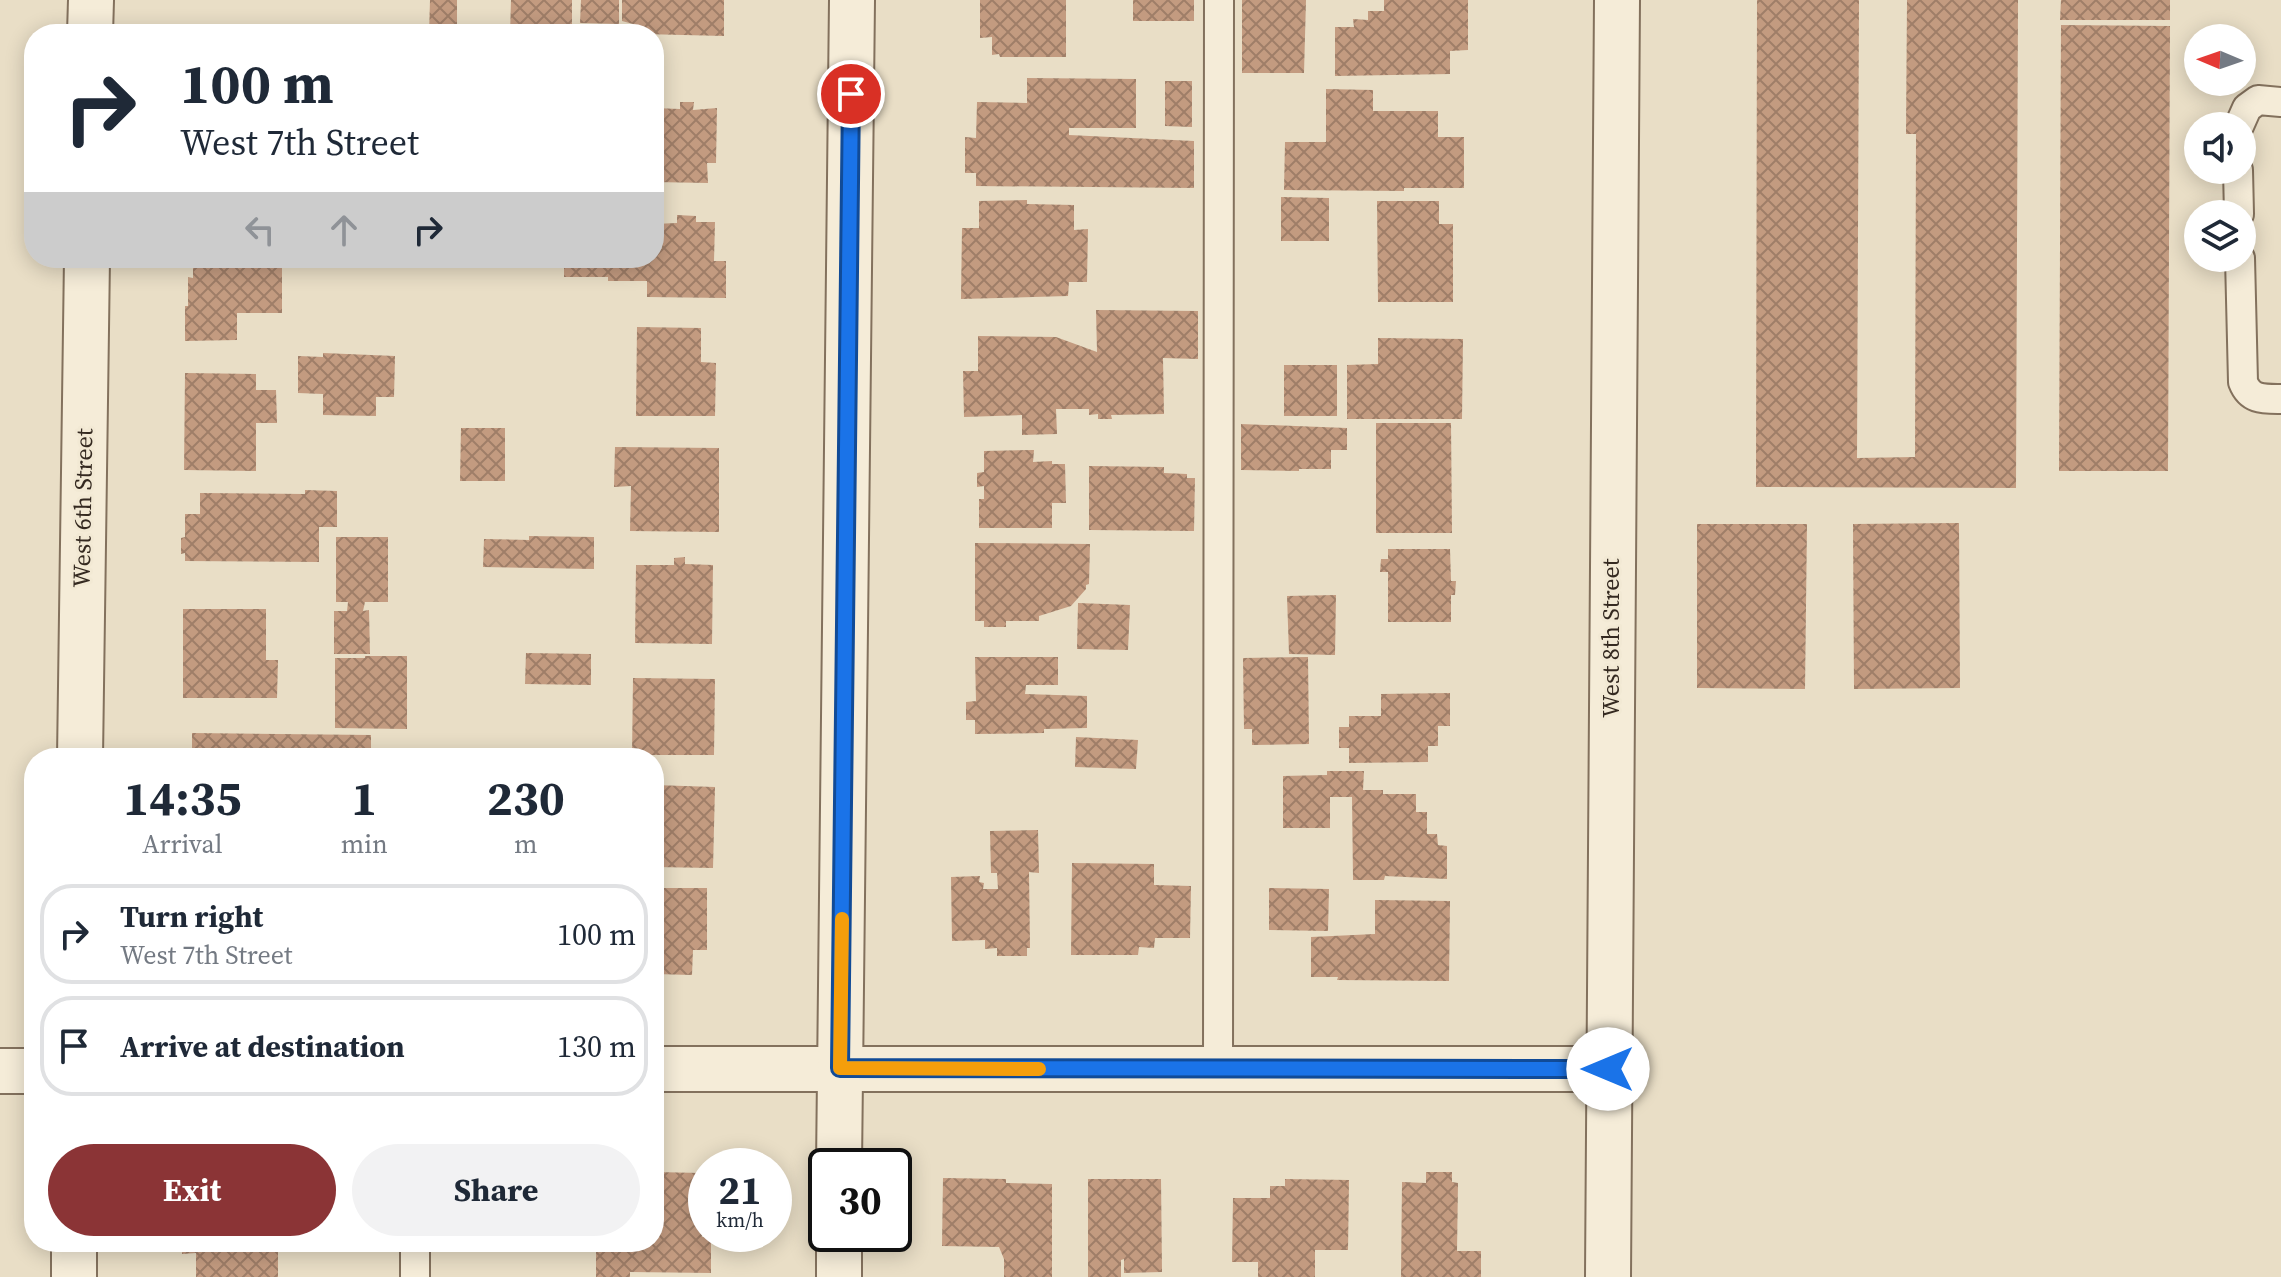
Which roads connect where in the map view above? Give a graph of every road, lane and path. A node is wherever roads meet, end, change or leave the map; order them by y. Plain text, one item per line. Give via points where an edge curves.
1 (91, 0) edge
2 (852, 0) edge
3 (1219, 0) edge
4 (1617, 0) edge
5 (90, 24) edge
6 (2281, 102) edge
7 (2245, 112) edge
8 (87, 268) edge
9 (2240, 272) edge
10 (2281, 399) edge
11 (80, 748) edge
12 (840, 1068) junction
13 (664, 1069) edge
14 (1218, 1069) junction
15 (1608, 1069) junction
16 (0, 1071) edge
17 (24, 1071) edge
18 (839, 1148) edge
19 (74, 1252) edge
20 (415, 1252) edge
21 (839, 1252) edge
22 (74, 1277) edge
23 (415, 1277) edge
24 (839, 1277) edge
25 (1608, 1277) edge

1 - 5 street
2 - 12 street
3 - 14 lane
4 - 15 street, West 8th Street
6 - 7 lane via 2258,100
8 - 11 street, West 6th Street
9 - 10 lane via 2243,382 2258,399
12 - 13 street
12 - 14 street
12 - 18 street
14 - 15 street
15 - 25 street, West 8th Street
16 - 17 street
19 - 22 street
20 - 23 lane
21 - 24 street

